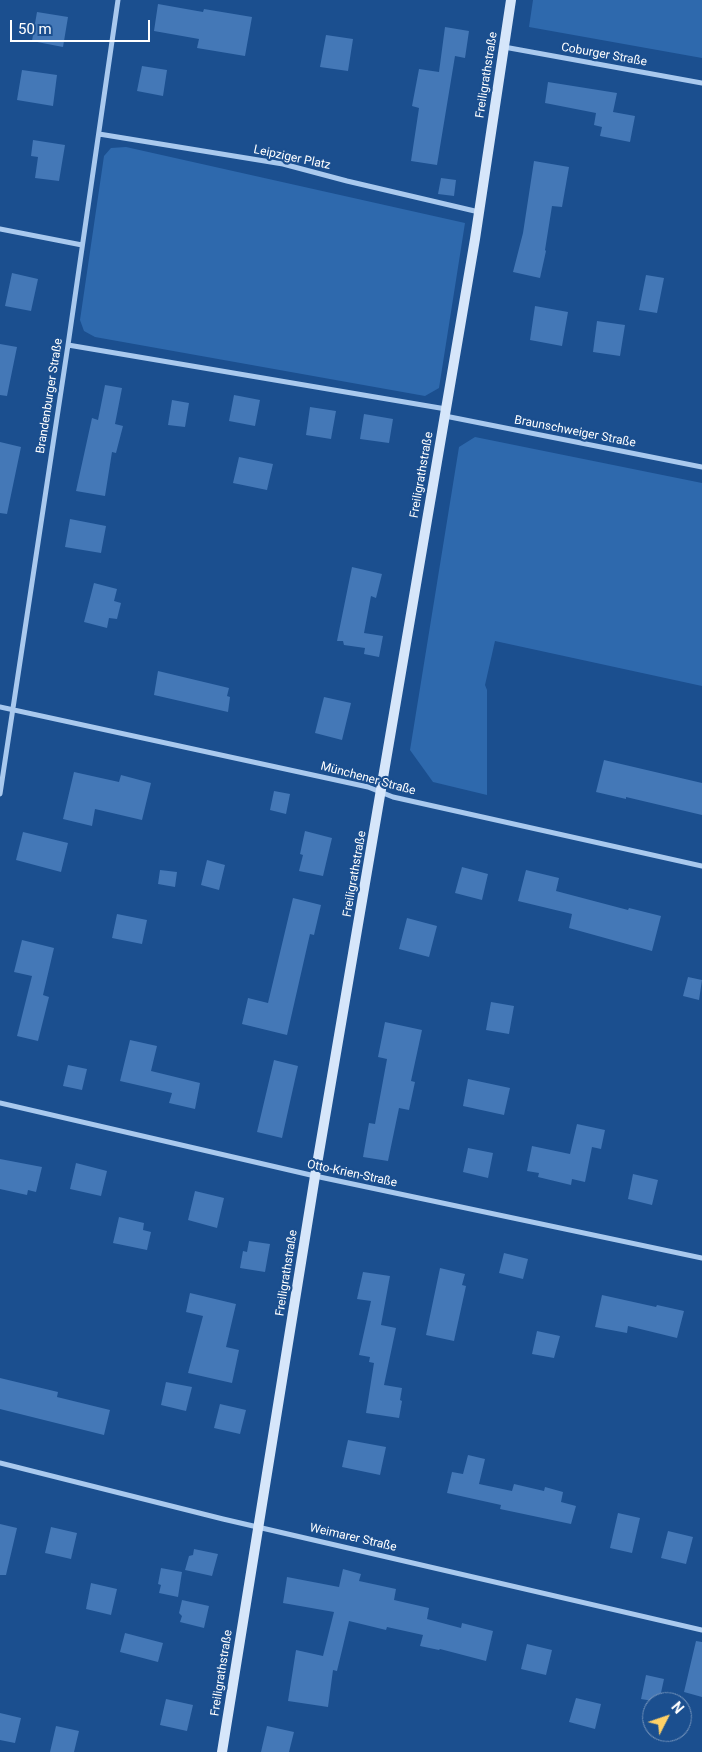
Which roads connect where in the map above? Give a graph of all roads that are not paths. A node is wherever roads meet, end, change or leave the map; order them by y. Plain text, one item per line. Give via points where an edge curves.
1 (118, 0) edge
2 (511, 0) edge
3 (503, 47) junction
4 (702, 83) edge
5 (99, 134) junction
6 (479, 212) junction
7 (0, 229) edge
8 (82, 245) junction
9 (68, 345) junction
10 (446, 412) junction
11 (702, 467) edge
12 (0, 706) edge
13 (12, 709) junction
14 (381, 792) junction
15 (0, 794) edge
16 (702, 866) edge
17 (0, 1102) edge
18 (315, 1176) junction
19 (702, 1258) edge
20 (0, 1463) edge
21 (260, 1527) junction
22 (702, 1630) edge
23 (222, 1752) edge

1 - 5 street, Brandenburger Straße
2 - 3 street, Freiligrathstraße
3 - 4 street, Coburger Straße
3 - 6 street, Freiligrathstraße
5 - 6 street, Leipziger Platz via 283,164
5 - 8 street, Brandenburger Straße
6 - 10 street, Freiligrathstraße
7 - 8 street
8 - 9 street, Brandenburger Straße
9 - 10 street
9 - 13 street, Brandenburger Straße
10 - 11 street, Braunschweiger Straße
10 - 14 street, Freiligrathstraße
12 - 13 street, Münchener Straße
13 - 14 street, Münchener Straße
13 - 15 street, Brandenburger Straße
14 - 16 street, Münchener Straße
14 - 18 street, Freiligrathstraße
17 - 18 street, Otto-Krien-Straße
18 - 19 street, Otto-Krien-Straße
18 - 21 street, Freiligrathstraße
20 - 21 street, Weimarer Straße
21 - 22 street, Weimarer Straße
21 - 23 street, Freiligrathstraße

